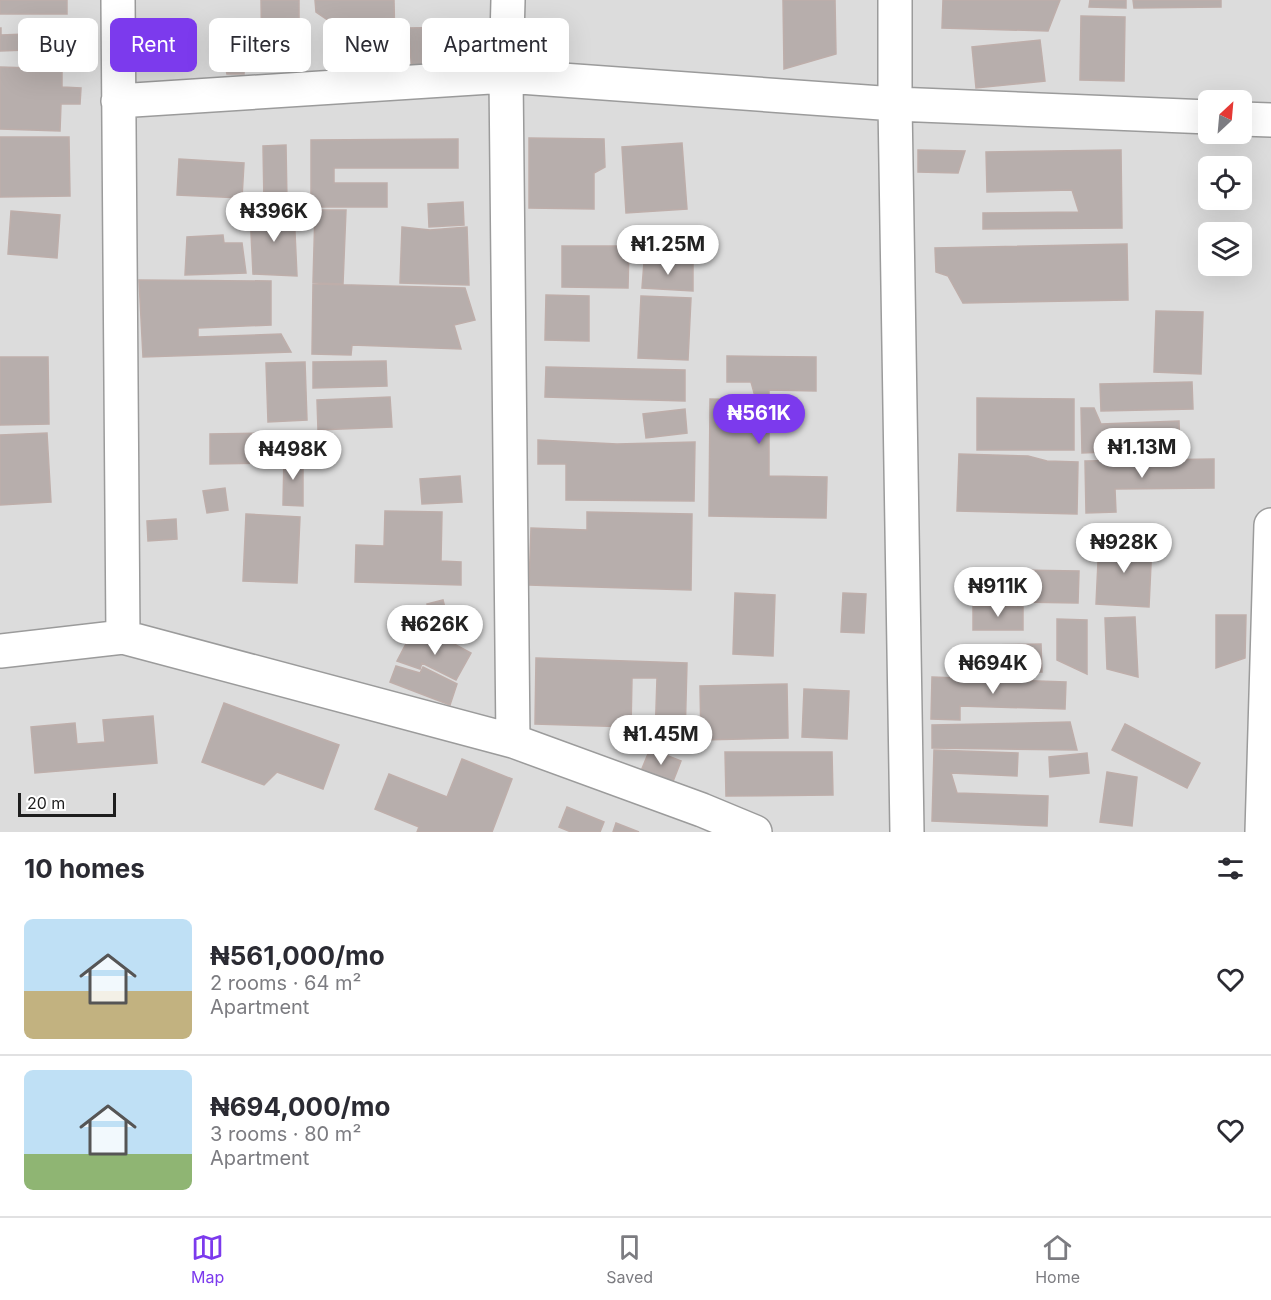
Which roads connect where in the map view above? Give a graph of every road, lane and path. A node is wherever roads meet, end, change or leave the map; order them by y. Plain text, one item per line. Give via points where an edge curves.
1 (118, 0) edge
2 (508, 0) edge
3 (895, 0) edge
4 (506, 76) junction
5 (118, 101) junction
6 (895, 104) junction
7 (1198, 117) edge
8 (1252, 119) edge
9 (1271, 120) edge
10 (1271, 525) edge
11 (123, 637) junction
12 (0, 651) edge
13 (513, 741) junction
14 (755, 832) edge
15 (907, 832) edge
16 (1262, 832) edge

1 - 5 street
2 - 4 street
3 - 6 street
4 - 5 street
4 - 6 street
4 - 13 street
5 - 11 street
6 - 7 street
6 - 15 street
8 - 9 street
10 - 16 street
11 - 12 street
11 - 13 street
13 - 14 street

